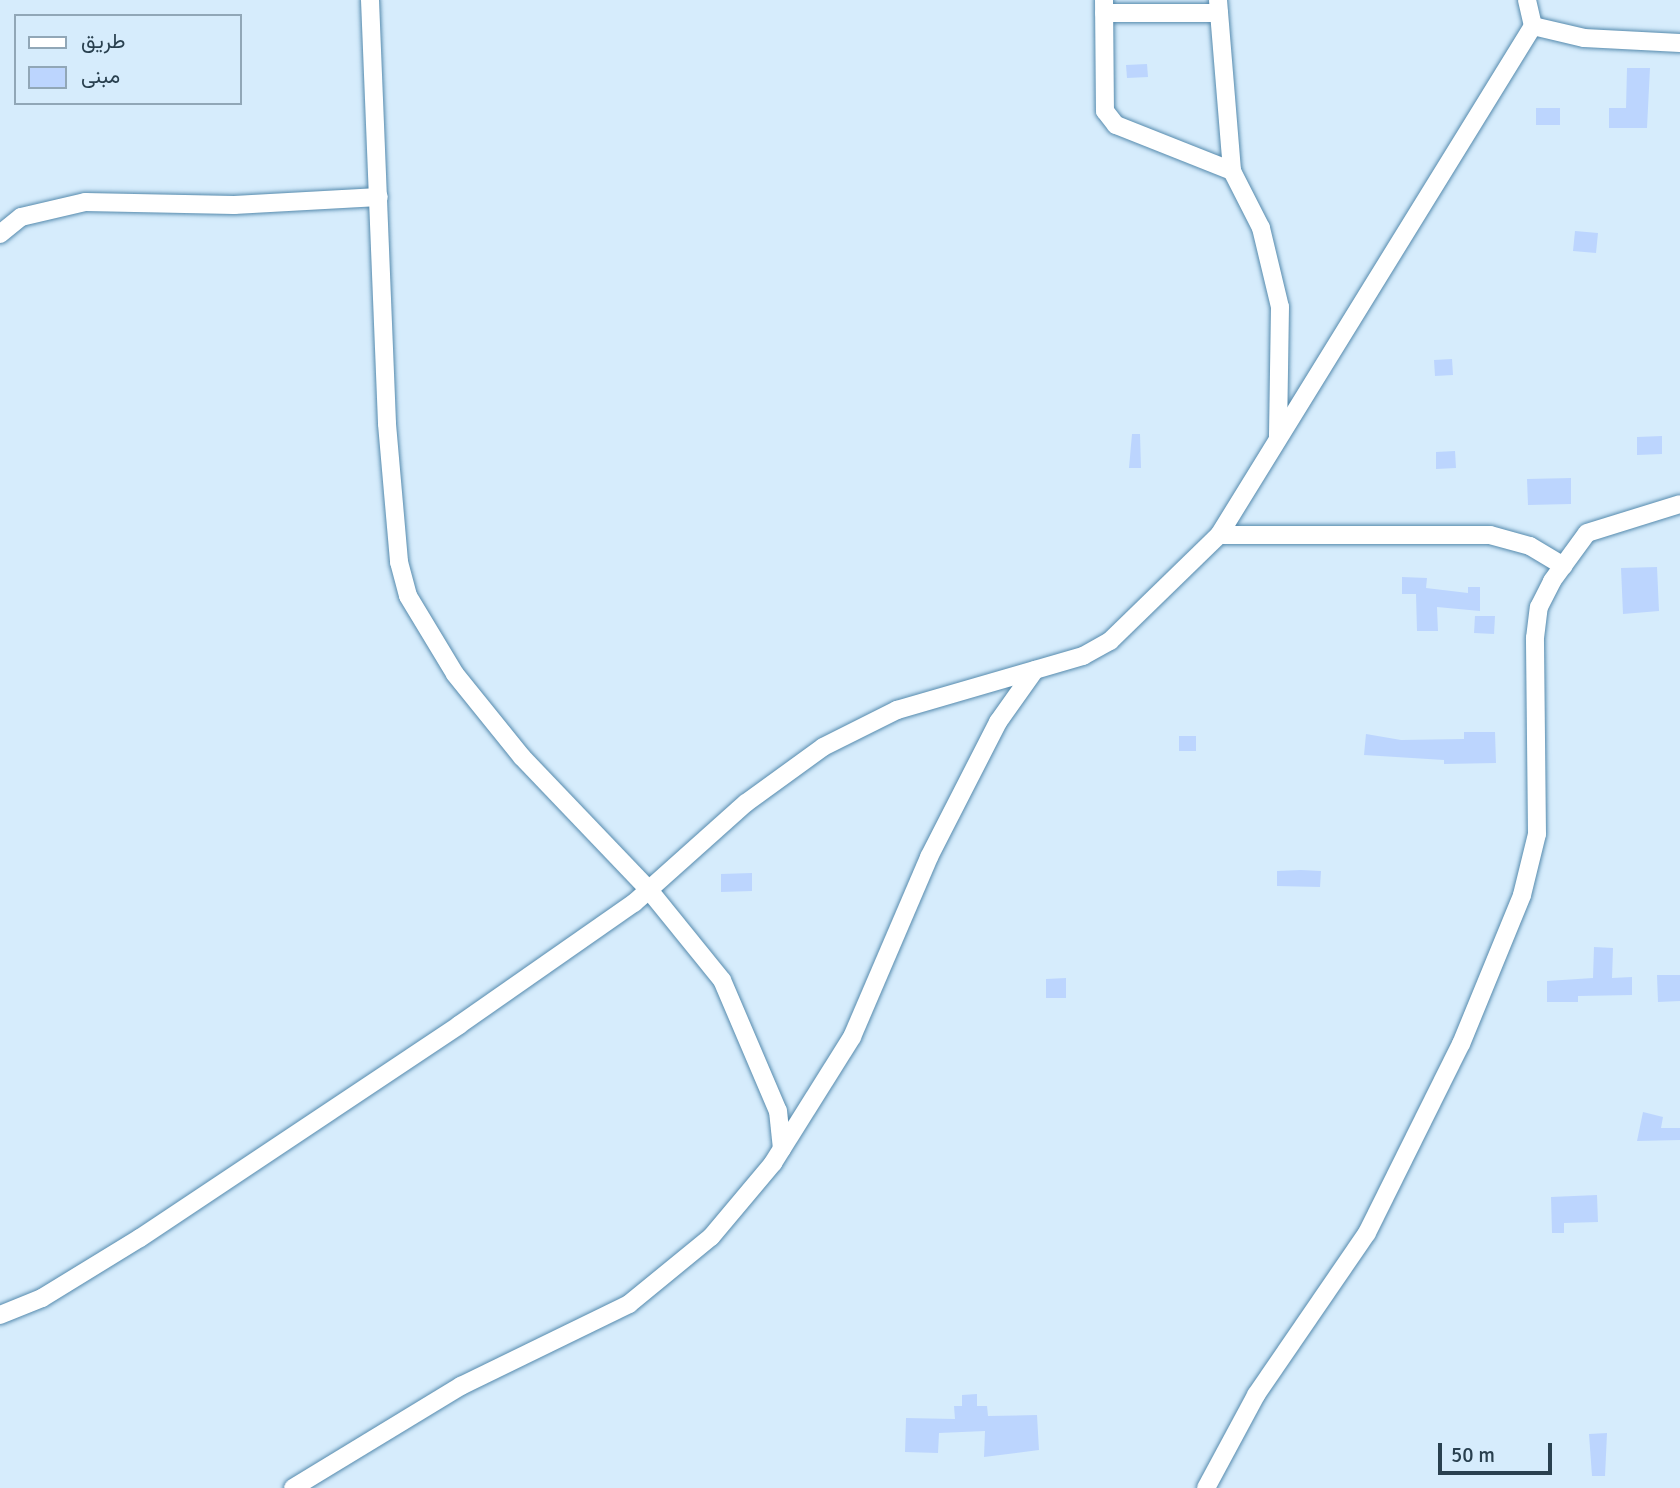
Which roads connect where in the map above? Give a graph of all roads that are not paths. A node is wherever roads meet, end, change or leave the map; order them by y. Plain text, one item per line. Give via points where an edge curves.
1 (370, 0) edge
2 (1527, 0) edge
3 (1104, 6) edge
4 (1218, 7) edge
5 (1533, 26) junction
6 (1680, 43) edge
7 (1232, 171) junction
8 (379, 197) junction
9 (0, 234) edge
10 (1278, 438) junction
11 (1680, 504) edge
12 (1219, 536) junction
13 (1563, 566) junction
14 (1035, 670) junction
15 (649, 890) junction
16 (782, 1149) junction
17 (0, 1315) edge
18 (293, 1488) edge
19 (1206, 1488) edge

1 - 8 street
2 - 5 street
3 - 4 street
3 - 7 street via 1105,111 1125,129
4 - 7 street
5 - 6 street via 1584,38
5 - 10 street
7 - 10 street via 1261,228 1280,307
8 - 9 street via 234,205 85,202 21,217
8 - 15 street via 387,424 399,562 408,596 455,674 522,758
10 - 12 street
11 - 13 street via 1587,533
12 - 13 street via 1490,535 1530,546
12 - 14 street via 1110,641 1083,656
13 - 19 street via 1539,607 1537,834 1522,895 1461,1044 1367,1233 1255,1395
14 - 15 street via 897,710 832,742 746,803
14 - 16 street via 998,722 929,857 852,1037
15 - 16 street via 722,980 778,1111
15 - 17 street via 459,1025 139,1238 42,1298
16 - 18 street via 711,1237 629,1304 461,1386

